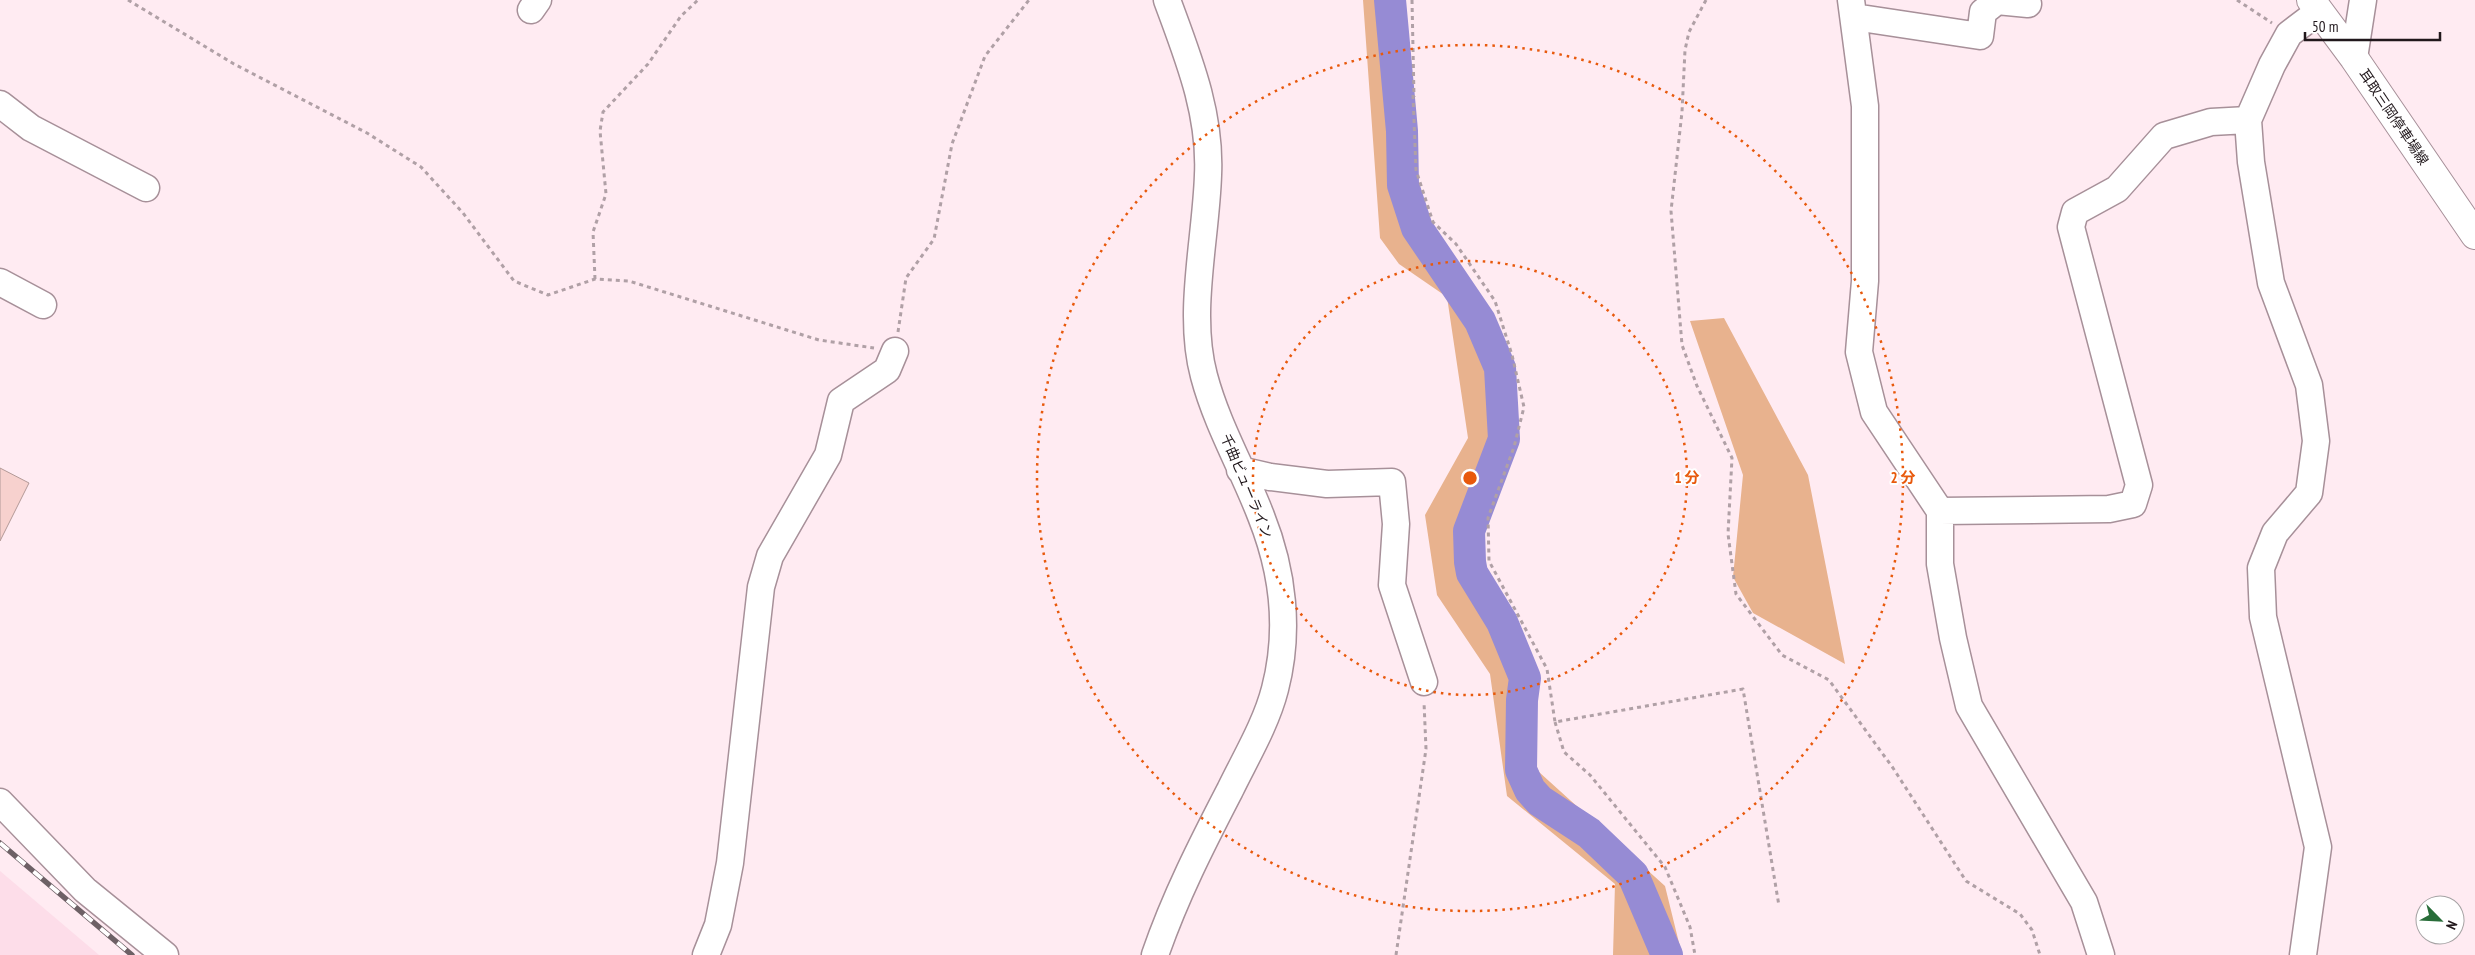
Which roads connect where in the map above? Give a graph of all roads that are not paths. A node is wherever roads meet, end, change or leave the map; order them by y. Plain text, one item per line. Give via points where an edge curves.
1 (1167, 0) edge
2 (2363, 0) edge
3 (2028, 4) dead end
4 (2314, 6) edge
5 (1852, 8) edge
6 (2354, 58) junction
7 (0, 104) edge
8 (2248, 120) junction
9 (146, 188) dead end
10 (2475, 235) edge
11 (0, 282) edge
12 (43, 305) dead end
13 (895, 351) road end
14 (1240, 470) junction
15 (1940, 511) junction
16 (1424, 682) road end
17 (0, 802) edge
18 (165, 955) edge
19 (706, 955) edge
20 (1155, 955) edge
21 (2101, 955) edge
22 (2303, 955) edge

1 - 14 street, 千曲ビューライン via 1191,64 1208,141 1198,303 1203,375
2 - 6 street
3 - 5 street via 1997,1 1983,12 1980,36
4 - 6 main road, 耳取三岡停車場線
4 - 8 street via 2289,34
5 - 15 street via 1865,106 1865,281 1859,352 1874,412
6 - 10 main road, 耳取三岡停車場線
7 - 9 street via 31,128
8 - 15 street via 2211,122 2164,136 2116,189 2075,212 2071,227 2140,485 2133,504 2109,509
8 - 22 street via 2251,162 2271,283 2309,385 2316,441 2309,493 2275,534 2261,568 2263,617 2318,847
11 - 12 street
13 - 19 street via 887,370 840,401 828,455 770,556 761,587 730,863 718,925
14 - 16 street via 1327,484 1392,482 1396,524 1392,585
14 - 20 street, 千曲ビューライン via 1277,562 1284,609 1275,689 1259,734 1191,866
15 - 21 street via 1940,564 1969,706 2084,902
17 - 18 street via 85,890

